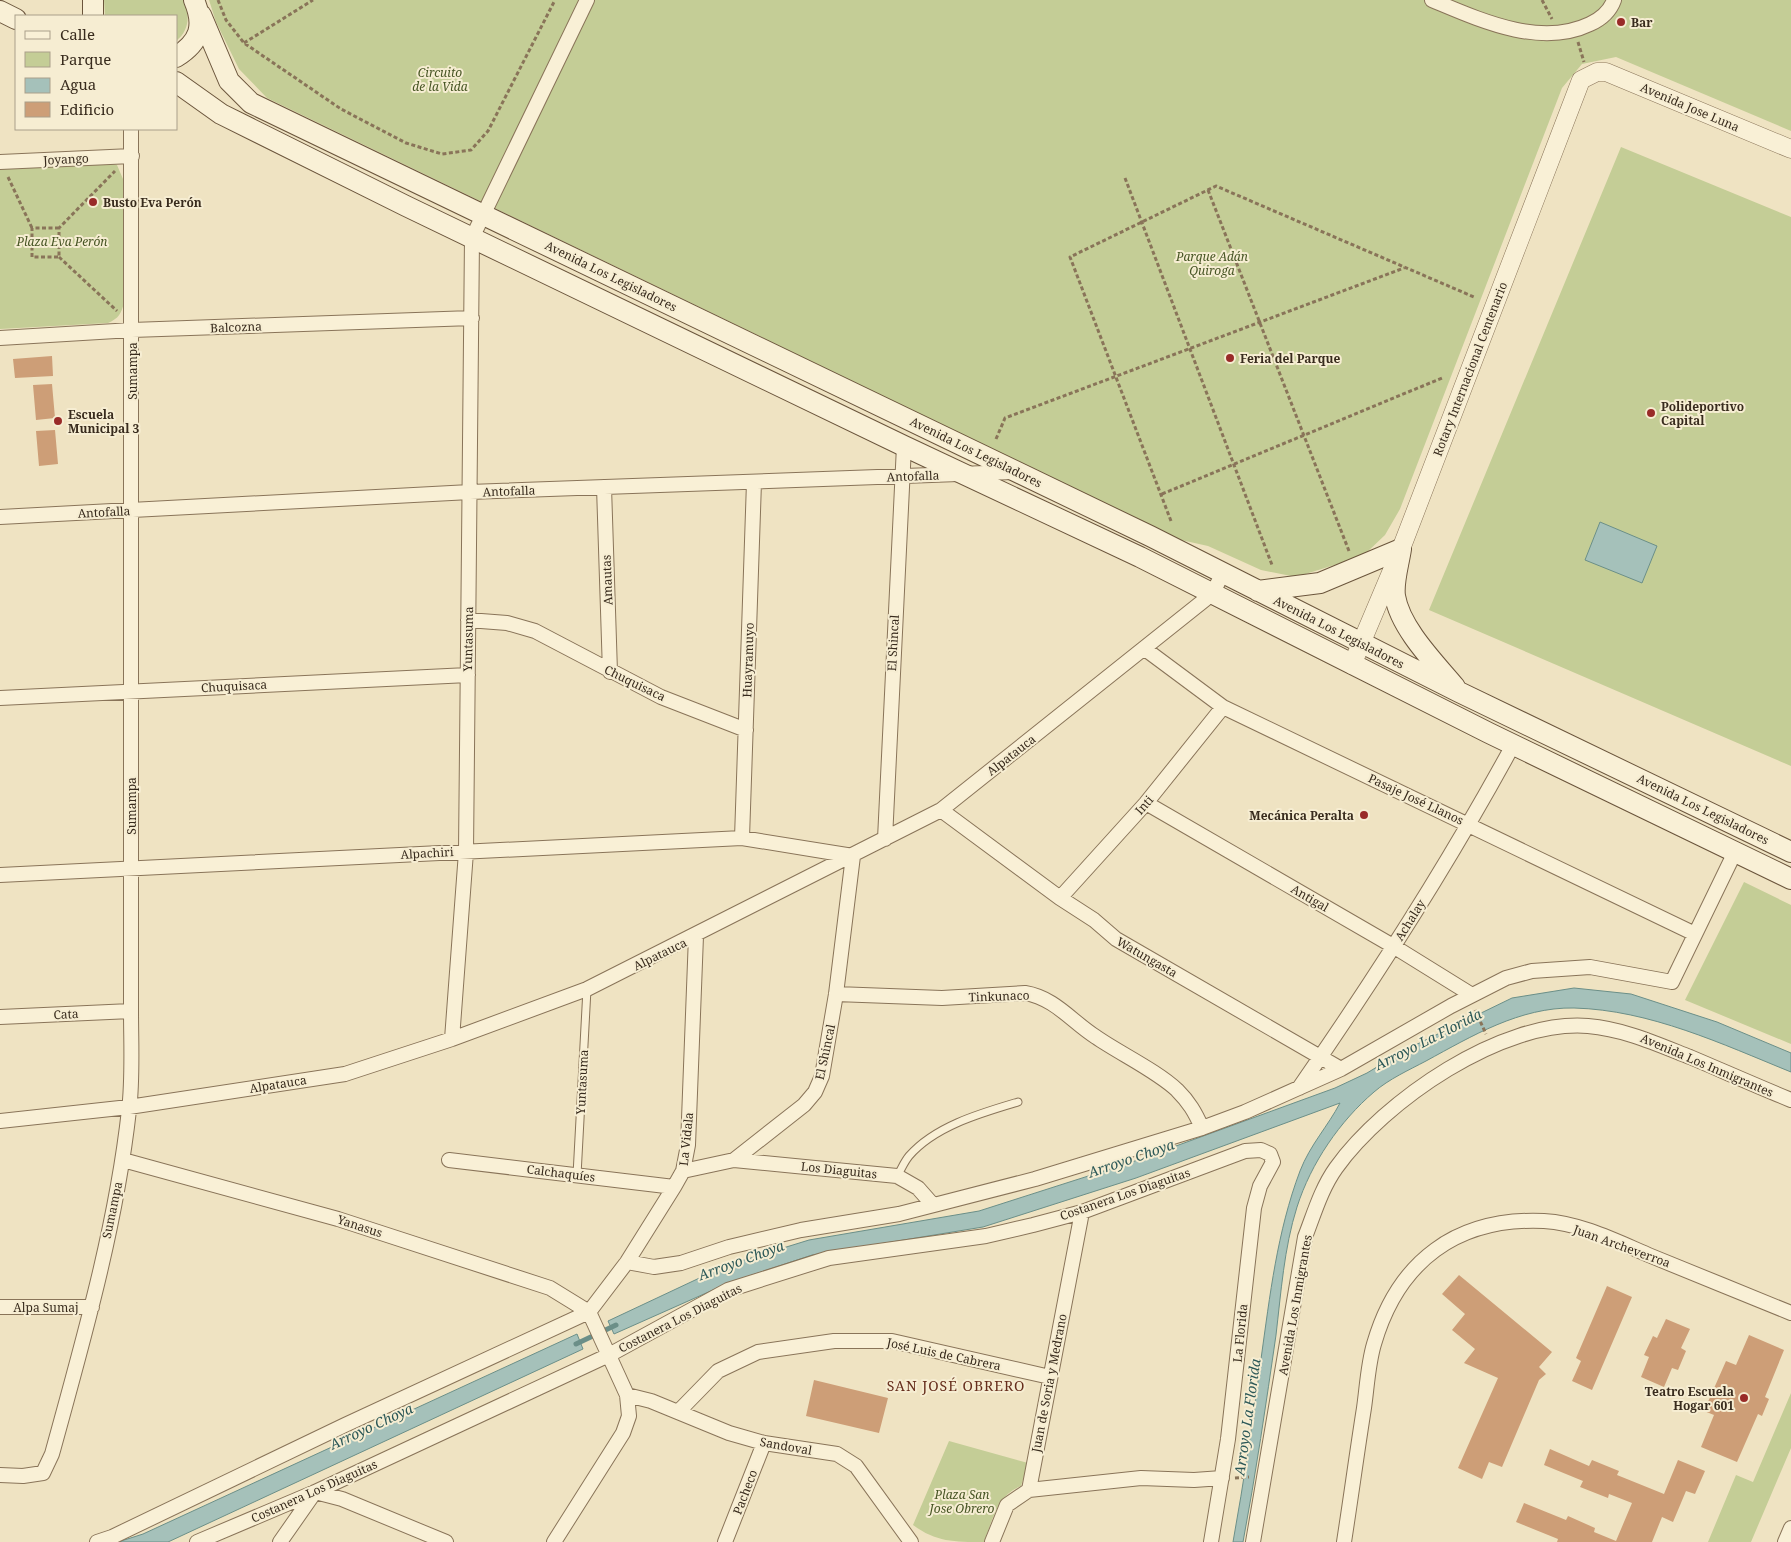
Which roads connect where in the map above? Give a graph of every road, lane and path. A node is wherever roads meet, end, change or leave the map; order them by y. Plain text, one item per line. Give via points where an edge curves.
1 (93, 0) edge
2 (218, 0) edge
3 (313, 0) edge
4 (555, 0) edge
5 (588, 0) edge
6 (1432, 0) edge
7 (1614, 0) edge
8 (197, 8) edge
9 (0, 11) edge
10 (94, 15) edge
11 (15, 18) edge
12 (1574, 32) junction
13 (244, 43) junction
14 (178, 55) edge
15 (1588, 75) junction
16 (178, 83) edge
17 (131, 130) edge
18 (1791, 149) edge
19 (132, 156) junction
20 (0, 162) edge
21 (1126, 178) dead end
22 (1208, 190) junction
23 (484, 215) junction
24 (1142, 222) junction
25 (32, 228) junction
26 (59, 228) junction
27 (472, 238) junction
28 (59, 257) junction
29 (1405, 268) junction
30 (1474, 296) dead end
31 (472, 318) junction
32 (1259, 321) junction
33 (132, 330) junction
34 (0, 338) edge
35 (1190, 347) junction
36 (1116, 376) junction
37 (1442, 378) dead end
38 (1304, 435) junction
39 (996, 439) dead end
40 (904, 446) junction
41 (1234, 464) junction
42 (1018, 472) junction
43 (965, 474) junction
44 (901, 476) junction
45 (754, 482) junction
46 (604, 487) junction
47 (470, 492) junction
48 (1162, 494) junction
49 (132, 510) junction
50 (0, 516) edge
51 (1171, 521) dead end
52 (1400, 549) junction
53 (1349, 551) dead end
54 (1272, 564) dead end
55 (1223, 573) junction
56 (1258, 591) junction
57 (1212, 594) junction
58 (468, 620) junction
59 (1362, 644) junction
60 (1145, 649) junction
61 (1352, 665) junction
62 (610, 672) junction
63 (468, 675) junction
64 (132, 691) junction
65 (1459, 692) junction
66 (0, 698) edge
67 (1223, 707) junction
68 (746, 730) junction
69 (1513, 745) junction
70 (1146, 802) junction
71 (941, 810) junction
72 (1470, 824) junction
73 (742, 838) junction
74 (884, 839) junction
75 (466, 852) junction
76 (1734, 852) junction
77 (1791, 852) edge
78 (853, 856) junction
79 (131, 868) junction
80 (0, 875) edge
81 (1791, 879) edge
82 (1060, 898) junction
83 (1695, 934) junction
84 (696, 936) junction
85 (1393, 946) junction
86 (587, 989) junction
87 (836, 994) junction
88 (1472, 995) junction
89 (1475, 1009) dead end
90 (131, 1011) junction
91 (0, 1017) edge
92 (1486, 1034) dead end
93 (452, 1039) junction
94 (1320, 1057) junction
95 (1341, 1068) junction
96 (1298, 1089) junction
97 (1791, 1100) edge
98 (1018, 1102) dead end
99 (129, 1107) junction
100 (0, 1121) edge
101 (1202, 1128) junction
102 (1245, 1151) joint
103 (123, 1160) junction
104 (449, 1160) dead end
105 (734, 1160) junction
106 (684, 1171) junction
107 (577, 1175) junction
108 (897, 1176) junction
109 (674, 1187) junction
110 (933, 1205) junction
111 (1082, 1212) junction
112 (626, 1262) junction
113 (0, 1307) edge
114 (92, 1307) junction
115 (1791, 1313) edge
116 (592, 1318) junction
117 (609, 1355) junction
118 (1050, 1377) junction
119 (627, 1394) junction
120 (678, 1412) junction
121 (764, 1443) junction
122 (0, 1475) edge
123 (1266, 1476) junction
124 (1222, 1478) junction
125 (1028, 1490) junction
126 (315, 1492) junction
127 (1791, 1528) edge
128 (97, 1542) edge
129 (197, 1542) edge
130 (280, 1542) edge
131 (446, 1542) edge
132 (554, 1542) edge
133 (725, 1542) edge
134 (912, 1542) edge
135 (992, 1542) edge
136 (1211, 1542) edge
137 (1253, 1542) edge
138 (1344, 1542) edge
139 (1785, 1542) edge

1 - 10 main road
2 - 13 path via 226,20
3 - 13 path
4 - 13 path via 488,131 470,150 442,154 406,144 341,109
5 - 23 street
6 - 12 street via 1480,20 1544,35
7 - 12 street via 1598,21
8 - 14 main road via 200,26 193,42
8 - 23 main road, Avenida Los Legisladores via 229,81 251,103
9 - 11 main road
12 - 15 path
15 - 18 street, Avenida Jose Luna via 1606,72
15 - 52 street, Rotary Internacional Centenario via 1576,87
16 - 27 main road, Avenida Los Legisladores via 222,114
17 - 19 street, Sumampa
19 - 20 street, Joyango
19 - 26 path
19 - 33 street, Sumampa
20 - 25 path
21 - 24 path
22 - 24 path
22 - 29 path via 1216,186
22 - 32 path
23 - 27 street
23 - 42 main road, Avenida Los Legisladores
24 - 35 path
24 - 36 path via 1070,257
25 - 26 path
25 - 28 path via 32,257
26 - 28 path
27 - 31 street, Yuntasuma
27 - 40 main road, Avenida Los Legisladores
28 - 33 path via 115,309
29 - 30 path
29 - 32 path
31 - 33 street, Balcozna
31 - 47 street, Yuntasuma
32 - 35 path
32 - 38 path
33 - 34 street, Balcozna
33 - 49 street, Sumampa
35 - 36 path
35 - 41 path
36 - 39 path via 1005,418
36 - 48 path
37 - 38 path
38 - 41 path
38 - 53 path
40 - 43 main road, Avenida Los Legisladores
40 - 44 street, El Shincal
41 - 48 path
41 - 54 path
42 - 43 street, Antofalla
42 - 55 main road, Avenida Los Legisladores
43 - 44 street, Antofalla
43 - 57 main road, Avenida Los Legisladores
44 - 45 street, Antofalla
44 - 74 street, El Shincal
45 - 46 street, Antofalla
45 - 68 street, Huayramuyo
46 - 47 street, Antofalla
46 - 62 street, Amautas
47 - 49 street, Antofalla
47 - 58 street, Yuntasuma
48 - 51 path
49 - 50 street, Antofalla
49 - 64 street, Sumampa
52 - 56 main road via 1320,583
52 - 59 street, Rotary Internacional Centenario
52 - 65 main road via 1395,595 1402,614 1419,644
55 - 56 main road, Avenida Los Legisladores
55 - 57 street, Alpatauca
56 - 59 main road, Avenida Los Legisladores
57 - 60 street, Alpatauca
57 - 61 main road, Avenida Los Legisladores
58 - 62 street, Chuquisaca via 507,623 535,632
58 - 63 street, Yuntasuma
59 - 61 street, Rotary Internacional Centenario
59 - 65 main road, Avenida Los Legisladores
60 - 67 street, Pasaje José Llanos
60 - 71 street, Alpatauca
61 - 69 main road, Avenida Los Legisladores
62 - 68 street, Chuquisaca via 661,697
63 - 64 street, Chuquisaca
63 - 75 street, Yuntasuma
64 - 66 street, Chuquisaca
64 - 79 street, Sumampa
65 - 77 main road, Avenida Los Legisladores
67 - 70 street, Inti
67 - 72 street, Pasaje José Llanos
68 - 73 street, Huayramuyo
69 - 72 street, Achalay
69 - 76 main road, Avenida Los Legisladores
70 - 82 street, Inti
70 - 85 street, Antigal
71 - 74 street, Alpatauca
71 - 82 street, Watungasta
72 - 83 street, Pasaje José Llanos
72 - 85 street, Achalay
73 - 75 street, Alpachiri
73 - 78 street, Alpachiri
74 - 78 street, Alpatauca
75 - 79 street, Alpachiri
75 - 93 street, Yuntasuma
76 - 81 main road, Avenida Los Legisladores
76 - 83 street
78 - 84 street, Alpatauca
78 - 87 street, El Shincal
79 - 80 street, Alpachiri
79 - 90 street, Sumampa
82 - 94 street, Watungasta via 1116,939
83 - 88 street via 1672,982 1590,968 1532,971 1506,978
84 - 86 street, Alpatauca
84 - 106 street, La Vidala via 688,1145
85 - 88 street, Antigal
85 - 94 street, Achalay
86 - 93 street, Alpatauca
86 - 107 lane, Yuntasuma
87 - 101 street, Tinkunaco via 942,998 1039,995 1094,1036 1174,1088 1192,1105
87 - 105 street, El Shincal via 822,1076 816,1092
88 - 95 street
89 - 92 path
90 - 91 street, Cata
90 - 99 street, Sumampa
93 - 99 street, Alpatauca via 345,1074
94 - 95 street, Watungasta
94 - 96 street, Achalay
95 - 96 street
96 - 101 street
97 - 123 street, Avenida Los Inmigrantes via 1639,1036 1588,1026 1548,1028 1515,1035 1474,1054 1420,1088 1354,1145 1318,1201 1305,1237
98 - 108 lane via 970,1116 922,1144 908,1157
99 - 100 street, Alpatauca
99 - 103 street, Sumampa
101 - 110 street via 1035,1179
102 - 111 street, Costanera Los Diaguitas
102 - 124 street, La Florida via 1261,1150 1270,1154 1273,1162 1260,1186 1254,1208
103 - 114 street, Sumampa
103 - 116 street, Yanasus via 338,1219 550,1288
104 - 107 street, Calchaquíes
105 - 106 street, El Shincal
105 - 108 street, Los Diaguitas
106 - 109 street, La Vidala
107 - 109 street, Calchaquíes
108 - 110 street, Los Diaguitas via 918,1188
109 - 112 street, La Vidala
110 - 112 street via 899,1214 800,1230 681,1262 654,1267
111 - 117 street, Costanera Los Diaguitas via 986,1236 828,1258 774,1274 728,1290
111 - 118 street, Juan de Soria y Medrano
112 - 116 street, La Vidala
113 - 114 street, Alpa Sumaj
114 - 122 street, Sumampa via 52,1454 43,1473
115 - 138 street, Juan Archeverroa via 1608,1238 1573,1227 1545,1221 1491,1224 1456,1236 1420,1261 1390,1303 1373,1345
116 - 117 street
116 - 128 street via 345,1425
117 - 119 street
117 - 126 street, Costanera Los Diaguitas
118 - 120 street, José Luis de Cabrera via 892,1341 834,1341 758,1352 718,1371
118 - 125 street, Juan de Soria y Medrano
119 - 120 street, Sandoval
119 - 132 street via 629,1416 623,1433
120 - 121 street, Sandoval
121 - 133 street, Pacheco
121 - 134 street, Sandoval via 837,1454 856,1466
123 - 124 path
123 - 137 street, Avenida Los Inmigrantes
124 - 125 street via 1141,1478
124 - 136 street, La Florida
125 - 135 street via 1007,1505
126 - 129 street, Costanera Los Diaguitas
126 - 130 street
126 - 131 street via 342,1499
127 - 139 street

